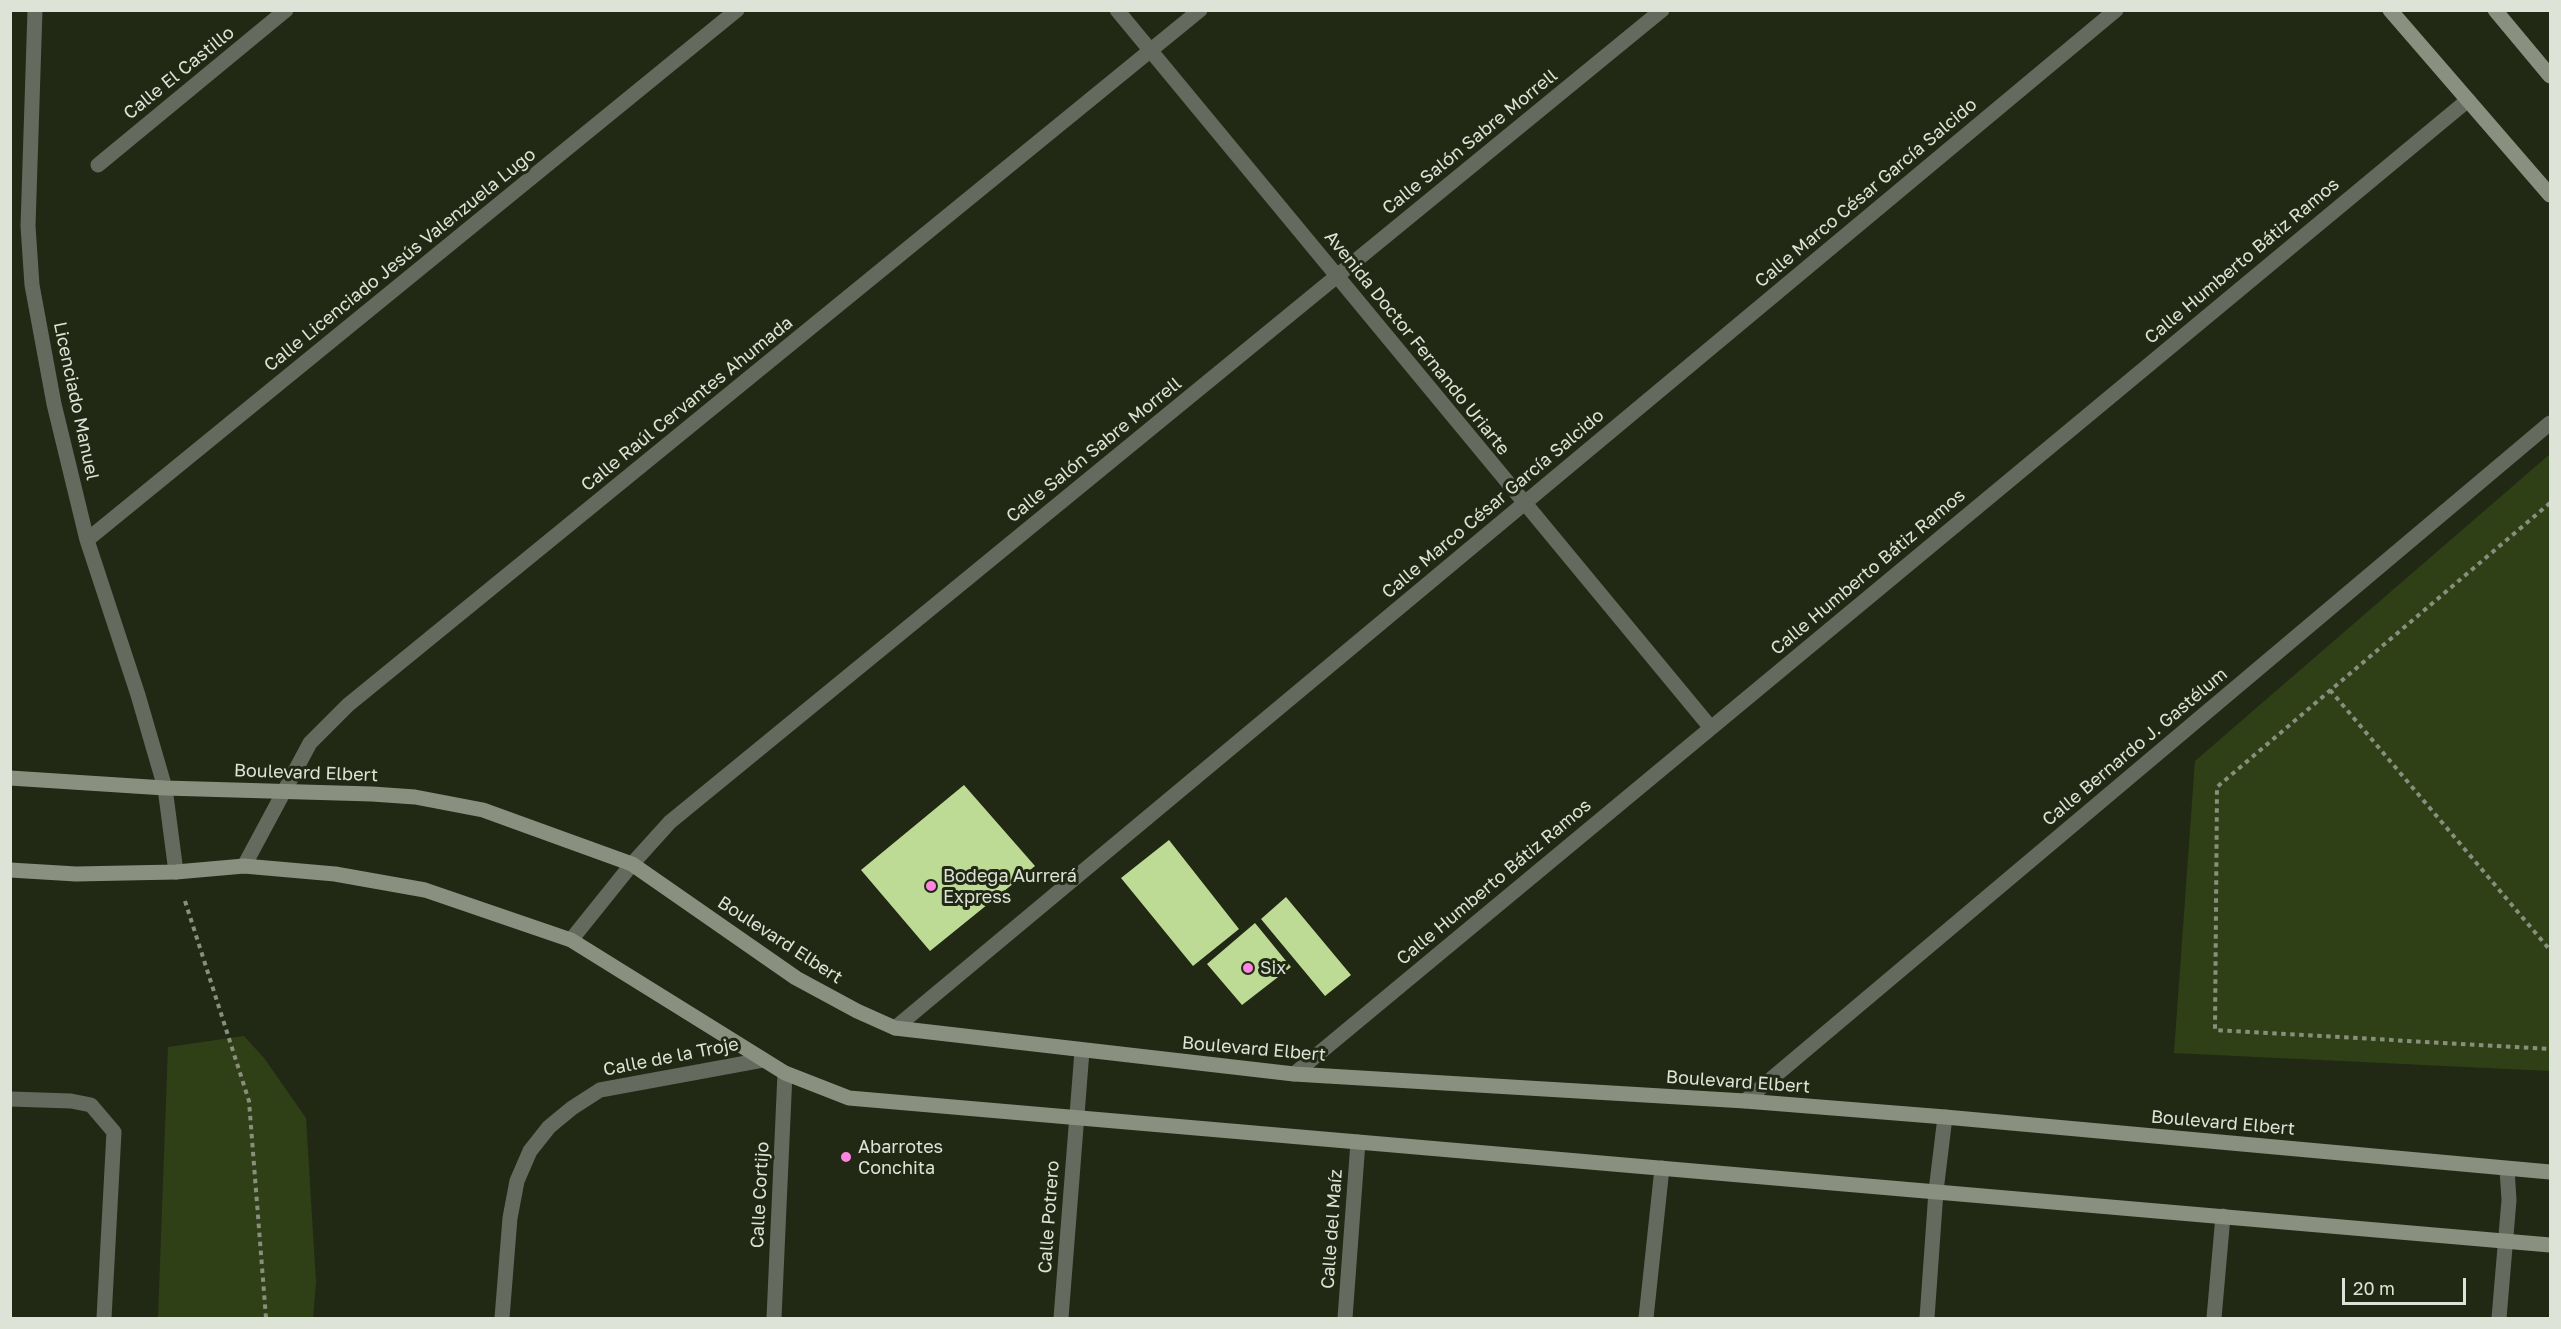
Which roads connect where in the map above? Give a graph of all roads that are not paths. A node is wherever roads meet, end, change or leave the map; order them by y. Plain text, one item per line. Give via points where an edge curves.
1 (35, 10) edge
2 (737, 10) edge
3 (1117, 10) edge
4 (1200, 10) edge
5 (1662, 10) edge
6 (2116, 10) edge
7 (2390, 10) edge
8 (2495, 10) edge
9 (283, 11) edge
10 (1151, 51) junction
11 (2550, 75) edge
12 (2468, 100) junction
13 (98, 165) dead end
14 (2550, 195) edge
15 (1337, 276) junction
16 (2550, 423) edge
17 (1524, 504) junction
18 (87, 540) junction
19 (1711, 728) junction
20 (10, 778) edge
21 (165, 788) junction
22 (286, 790) junction
23 (633, 864) junction
24 (244, 866) junction
25 (10, 870) edge
26 (176, 872) junction
27 (571, 940) junction
28 (895, 1028) junction
29 (1082, 1051) junction
30 (763, 1060) junction
31 (785, 1073) junction
32 (1294, 1074) junction
33 (10, 1100) edge
34 (1745, 1101) junction
35 (1945, 1117) junction
36 (1076, 1118) junction
37 (1358, 1142) junction
38 (1662, 1167) junction
39 (2506, 1169) junction
40 (2550, 1172) edge
41 (1936, 1191) junction
42 (2223, 1216) junction
43 (2504, 1241) junction
44 (2550, 1245) edge
45 (104, 1318) edge
46 (502, 1318) edge
47 (774, 1318) edge
48 (1061, 1318) edge
49 (1345, 1318) edge
50 (1646, 1318) edge
51 (1927, 1318) edge
52 (2214, 1318) edge
53 (2499, 1318) edge

1 - 18 street, Licenciado Manuel via 28,226 32,285 54,404
2 - 18 street, Calle Licenciado Jesús Valenzuela Lugo
3 - 10 street, Avenida Doctor Fernando Uriarte
4 - 10 street, Calle Raúl Cervantes Ahumada
5 - 15 street, Calle Salón Sabre Morrell
6 - 17 street, Calle Marco César García Salcido
7 - 12 street
8 - 11 street
9 - 13 street, Calle El Castillo
10 - 15 street, Avenida Doctor Fernando Uriarte
10 - 22 street, Calle Raúl Cervantes Ahumada via 348,705 310,743
12 - 14 street
12 - 19 street, Calle Humberto Bátiz Ramos
15 - 17 street, Avenida Doctor Fernando Uriarte
15 - 23 street, Calle Salón Sabre Morrell via 701,796 670,822
16 - 34 street, Calle Bernardo J. Gastélum
17 - 19 street, Avenida Doctor Fernando Uriarte
17 - 28 street, Calle Marco César García Salcido
18 - 21 street, Licenciado Manuel
19 - 32 street, Calle Humberto Bátiz Ramos
20 - 21 street, Boulevard Elbert
21 - 22 street, Boulevard Elbert
21 - 26 street, Licenciado Manuel
22 - 23 street, Boulevard Elbert via 464,805 515,819
22 - 24 street, Calle Raúl Cervantes Ahumada
23 - 27 street, Calle Salón Sabre Morrell
23 - 28 street, Boulevard Elbert via 796,978
24 - 26 street
24 - 27 street via 335,874 425,890
25 - 26 street via 76,874
27 - 30 street
28 - 29 street, Boulevard Elbert
29 - 32 street, Boulevard Elbert
29 - 36 street, Calle Potrero
30 - 31 street
30 - 46 street, Calle de la Troje via 600,1090 549,1127 530,1150 517,1182 510,1218
31 - 36 street via 849,1098
31 - 47 street, Calle Cortijo
32 - 34 street, Boulevard Elbert
33 - 45 street via 91,1105 114,1132
34 - 35 street, Boulevard Elbert
35 - 39 street, Boulevard Elbert
35 - 41 street
36 - 37 street
36 - 48 street, Calle Potrero
37 - 38 street
37 - 49 street, Calle del Maíz
38 - 41 street
38 - 50 street
39 - 40 street, Boulevard Elbert
39 - 43 street via 2510,1200
41 - 42 street
41 - 51 street
42 - 43 street
42 - 52 street
43 - 44 street
43 - 53 street

